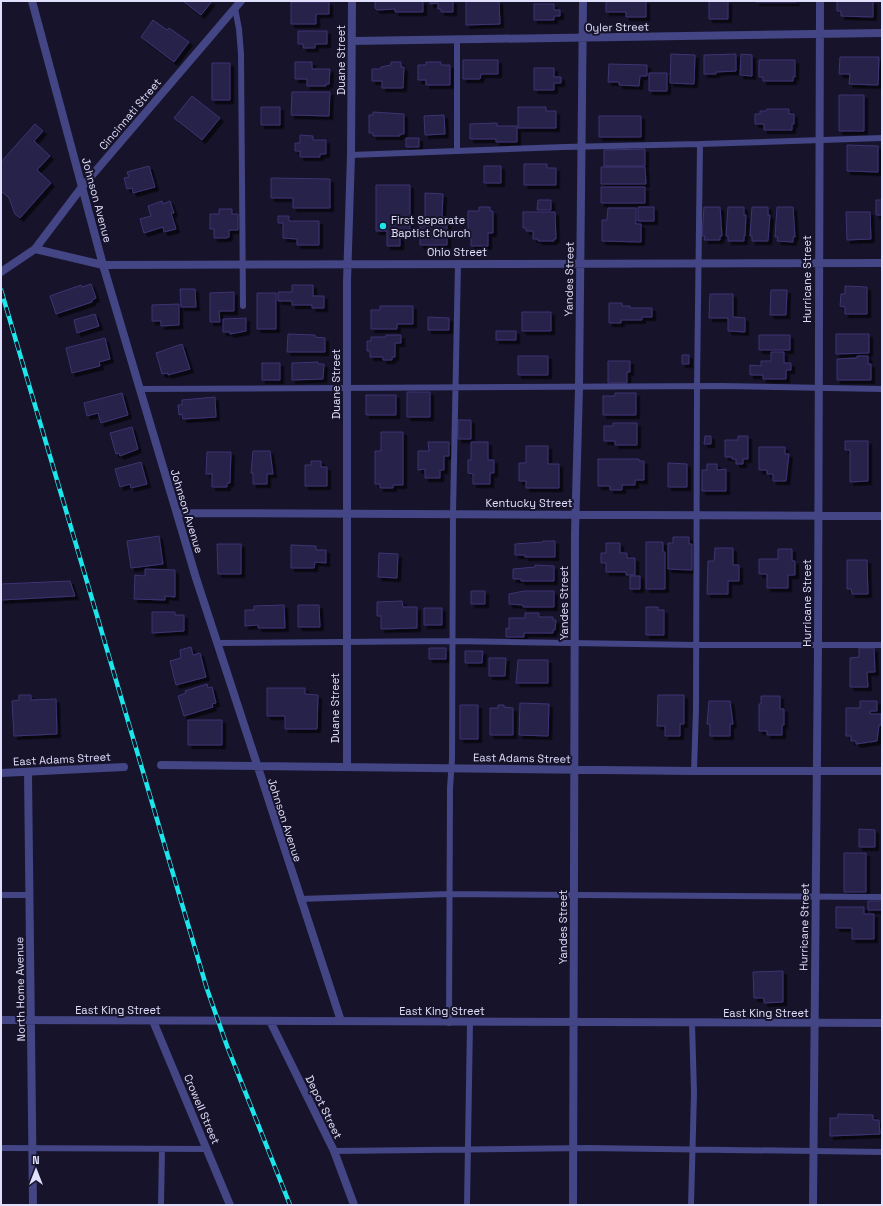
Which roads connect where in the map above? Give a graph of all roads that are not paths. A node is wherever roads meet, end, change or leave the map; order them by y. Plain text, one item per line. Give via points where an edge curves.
1 (32, 1) edge
2 (241, 1) edge
3 (352, 1) edge
4 (583, 1) edge
5 (820, 1) edge
6 (235, 8) junction
7 (882, 33) edge
8 (819, 34) junction
9 (583, 38) junction
10 (457, 40) junction
11 (352, 41) junction
12 (882, 138) edge
13 (820, 140) junction
14 (700, 144) junction
15 (582, 147) junction
16 (457, 150) junction
17 (351, 155) junction
18 (82, 187) junction
19 (35, 249) junction
20 (818, 262) junction
21 (348, 263) junction
22 (458, 263) junction
23 (882, 263) edge
24 (242, 264) junction
25 (580, 264) junction
26 (698, 264) junction
27 (103, 265) junction
28 (1, 272) edge
29 (243, 306) dead end
30 (346, 386) junction
31 (456, 386) junction
32 (697, 386) junction
33 (579, 388) junction
34 (818, 388) junction
35 (140, 389) junction
36 (882, 389) edge
37 (176, 513) junction
38 (346, 513) junction
39 (453, 513) junction
40 (576, 514) junction
41 (697, 514) junction
42 (818, 515) junction
43 (882, 516) edge
44 (346, 641) junction
45 (453, 641) junction
46 (217, 642) junction
47 (576, 643) junction
48 (818, 644) junction
49 (696, 645) junction
50 (882, 645) edge
51 (161, 765) dead end
52 (257, 766) junction
53 (346, 766) junction
54 (124, 767) dead end
55 (450, 767) junction
56 (575, 770) junction
57 (694, 771) junction
58 (815, 771) junction
59 (882, 771) edge
60 (1, 773) edge
61 (28, 773) junction
62 (450, 894) junction
63 (1, 895) edge
64 (29, 895) junction
65 (574, 895) junction
66 (815, 897) junction
67 (882, 897) edge
68 (300, 899) junction
69 (1, 1020) edge
70 (31, 1020) junction
71 (153, 1021) junction
72 (270, 1021) junction
73 (341, 1022) junction
74 (449, 1022) junction
75 (470, 1022) junction
76 (573, 1022) junction
77 (692, 1023) junction
78 (882, 1023) edge
79 (813, 1024) junction
80 (1, 1148) edge
81 (32, 1148) junction
82 (572, 1148) junction
83 (162, 1149) junction
84 (206, 1149) junction
85 (467, 1150) junction
86 (813, 1150) junction
87 (334, 1151) junction
88 (692, 1151) junction
89 (882, 1152) edge
90 (33, 1205) edge
91 (161, 1205) edge
92 (230, 1205) edge
93 (354, 1205) edge
94 (468, 1205) edge
95 (573, 1205) edge
96 (691, 1205) edge
97 (813, 1205) edge

1 - 18 street, Johnson Avenue
2 - 6 street, Cincinnati Street
3 - 11 street, Duane Street
4 - 9 street, Yandes Street
5 - 8 street, Hurricane Street
6 - 18 street, Cincinnati Street
6 - 24 lane via 241,54
7 - 8 street, Oyler Street
8 - 9 street, Oyler Street
8 - 13 street, Hurricane Street
9 - 10 street, Oyler Street
9 - 15 street, Yandes Street
10 - 11 street, Oyler Street
10 - 16 lane
11 - 17 street, Duane Street
12 - 13 lane
13 - 14 lane
13 - 20 street, Hurricane Street
14 - 15 lane
14 - 26 lane
15 - 16 lane
15 - 25 street, Yandes Street
16 - 17 lane
17 - 21 street, Duane Street
18 - 19 street, Cincinnati Street
18 - 27 street, Johnson Avenue
19 - 27 street, Ohio Street
19 - 28 street, Cincinnati Street
20 - 23 street, Ohio Street
20 - 26 street, Ohio Street
20 - 34 street, Hurricane Street
21 - 22 street, Ohio Street
21 - 24 street, Ohio Street
21 - 30 street, Duane Street
22 - 25 street, Ohio Street
22 - 31 lane
24 - 27 street, Ohio Street
24 - 29 lane
25 - 26 street, Ohio Street
25 - 33 street, Yandes Street
26 - 32 lane
27 - 35 street, Johnson Avenue
30 - 31 lane
30 - 35 lane
30 - 38 street, Duane Street
31 - 33 lane
31 - 39 lane
32 - 33 lane
32 - 34 lane
32 - 41 lane
33 - 40 street, Yandes Street
34 - 36 lane
34 - 42 street, Hurricane Street
35 - 37 street, Johnson Avenue
37 - 38 street, Kentucky Street
37 - 46 street, Johnson Avenue
38 - 39 street, Kentucky Street
38 - 44 street, Duane Street
39 - 40 street, Kentucky Street
39 - 45 lane
40 - 41 street, Kentucky Street
40 - 47 street, Yandes Street
41 - 42 street, Kentucky Street
41 - 49 lane
42 - 43 street, Kentucky Street
42 - 48 street, Hurricane Street
44 - 45 lane
44 - 46 lane
44 - 53 street, Duane Street
45 - 47 lane
45 - 55 lane
46 - 52 street, Johnson Avenue
47 - 49 lane
47 - 56 street, Yandes Street
48 - 49 lane
48 - 50 lane
48 - 58 street, Hurricane Street
49 - 57 lane
51 - 52 street, East Adams Street
52 - 53 street, East Adams Street
52 - 68 street, Johnson Avenue
53 - 55 street, East Adams Street
54 - 61 street, East Adams Street
55 - 56 street, East Adams Street
55 - 62 lane
56 - 57 street, East Adams Street
56 - 65 street, Yandes Street
57 - 58 street, East Adams Street
58 - 59 street, East Adams Street
58 - 66 street, Hurricane Street
60 - 61 street, East Adams Street
61 - 64 street, North Home Avenue
62 - 65 lane
62 - 68 lane
62 - 74 lane
63 - 64 lane
64 - 70 street, North Home Avenue
65 - 66 lane
65 - 76 street, Yandes Street
66 - 67 lane
66 - 79 street, Hurricane Street
68 - 73 street, Johnson Avenue
69 - 70 street, East King Street
70 - 71 street, East King Street
70 - 81 street, North Home Avenue
71 - 72 street, East King Street
71 - 84 street, Crowell Street
72 - 73 street, East King Street
72 - 87 street, Depot Street
73 - 74 street, East King Street
74 - 75 street, East King Street
75 - 76 street, East King Street
75 - 85 lane
76 - 77 street, East King Street
76 - 82 street, Yandes Street
77 - 79 street, East King Street
77 - 88 lane
78 - 79 street, East King Street
79 - 86 street, Hurricane Street
80 - 81 lane
81 - 83 lane
81 - 90 street, North Home Avenue
82 - 85 lane
82 - 88 lane
82 - 95 street, Yandes Street
83 - 84 lane
83 - 91 lane
84 - 92 street, Crowell Street
85 - 87 lane
85 - 94 lane
86 - 88 lane
86 - 89 lane
86 - 97 street, Hurricane Street
87 - 93 street, Depot Street
88 - 96 lane

